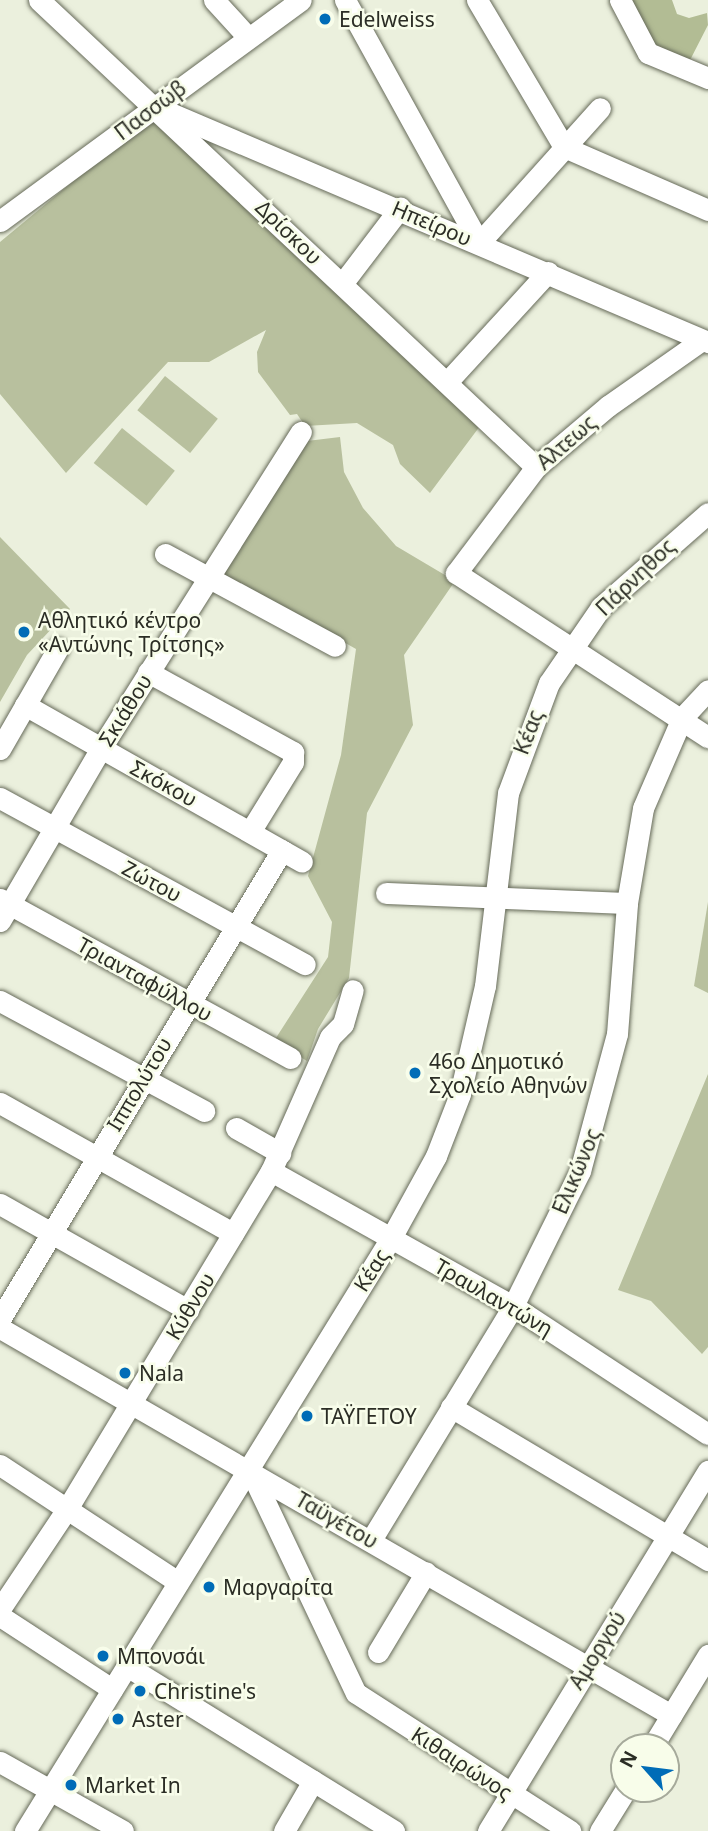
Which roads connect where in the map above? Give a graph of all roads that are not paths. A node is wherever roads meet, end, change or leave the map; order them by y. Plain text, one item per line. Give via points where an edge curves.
1 (39, 0) edge
2 (214, 0) edge
3 (301, 0) edge
4 (345, 0) edge
5 (477, 0) edge
6 (620, 0) edge
7 (246, 35) junction
8 (708, 78) edge
9 (155, 107) junction
10 (600, 108) dead end
11 (564, 147) junction
12 (400, 208) junction
13 (708, 210) edge
14 (0, 221) edge
15 (479, 243) junction
16 (548, 272) junction
17 (342, 284) junction
18 (705, 341) edge
19 (448, 381) junction
20 (301, 432) dead end
21 (537, 467) junction
22 (708, 513) edge
23 (165, 554) dead end
24 (207, 577) junction
25 (335, 646) dead end
26 (58, 648) dead end
27 (569, 649) junction
28 (148, 673) junction
29 (708, 690) edge
30 (25, 705) junction
31 (682, 719) junction
32 (708, 737) edge
33 (101, 748) junction
34 (0, 749) edge
35 (0, 798) edge
36 (55, 830) junction
37 (250, 832) junction
38 (282, 850) junction
39 (302, 862) dead end
40 (386, 893) dead end
41 (495, 899) junction
42 (627, 903) junction
43 (3, 908) edge
44 (235, 926) junction
45 (305, 964) dead end
46 (353, 990) dead end
47 (0, 1001) edge
48 (188, 1002) junction
49 (289, 1058) dead end
50 (143, 1078) junction
51 (0, 1103) edge
52 (204, 1111) dead end
53 (236, 1128) dead end
54 (97, 1155) junction
55 (276, 1162) junction
56 (0, 1204) edge
57 (52, 1232) junction
58 (233, 1233) junction
59 (391, 1238) junction
60 (513, 1306) junction
61 (188, 1310) junction
62 (0, 1319) edge
63 (0, 1328) edge
64 (132, 1404) junction
65 (451, 1407) junction
66 (674, 1408) junction
67 (708, 1422) edge
68 (708, 1434) edge
69 (0, 1465) edge
70 (249, 1468) junction
71 (708, 1471) edge
72 (66, 1509) junction
73 (668, 1536) junction
74 (371, 1540) junction
75 (708, 1560) edge
76 (426, 1572) junction
77 (178, 1582) junction
78 (0, 1609) edge
79 (0, 1616) edge
80 (378, 1652) dead end
81 (708, 1655) edge
82 (587, 1665) junction
83 (127, 1666) junction
84 (112, 1689) junction
85 (671, 1715) junction
86 (660, 1733) edge
87 (0, 1762) edge
88 (313, 1781) junction
89 (50, 1790) junction
90 (509, 1795) junction
91 (617, 1803) edge
92 (25, 1831) edge
93 (123, 1831) edge
94 (284, 1831) edge
95 (394, 1831) edge
96 (488, 1831) edge
97 (570, 1831) edge
98 (600, 1831) edge

1 - 9 street, Δρίσκου
2 - 7 street
3 - 7 street, Πασσώβ
4 - 15 street
5 - 11 street
6 - 8 street via 648,53
7 - 9 street, Πασσώβ
9 - 12 street, Ηπείρου
9 - 14 street, Πασσώβ
9 - 17 street, Δρίσκου
10 - 11 street
11 - 13 street
11 - 15 street
12 - 15 street, Ηπείρου
12 - 17 street
15 - 16 street, Ηπείρου
16 - 18 street, Ηπείρου
16 - 19 street
17 - 19 street, Δρίσκου
18 - 21 street, Αλτεως via 608,405
19 - 21 street, Δρίσκου
20 - 24 street, Σκιάθου
21 - 27 street, Αλτεως via 456,573
22 - 27 street, Πάρνηθος via 629,577
23 - 24 street
24 - 25 street
24 - 28 street, Σκιάθου
26 - 30 street
27 - 31 street
27 - 41 street, Κέας via 520,751 505,815
28 - 33 street, Σκιάθου
28 - 37 street via 293,752 293,762
29 - 31 street, Ελικώνος
30 - 33 street, Σκόκου
30 - 34 street
31 - 32 street
31 - 42 street, Ελικώνος via 643,808
33 - 36 street, Σκιάθου
33 - 37 street, Σκόκου
35 - 36 street, Ζώτου
36 - 43 street, Σκιάθου
36 - 44 street, Ζώτου
37 - 38 street, Σκόκου
38 - 39 street, Σκόκου
38 - 44 street, Ιππολύτου
40 - 41 street
41 - 42 street
41 - 59 street, Κέας via 485,986 460,1094 436,1156
42 - 60 street, Ελικώνος via 623,993 600,1113 580,1171
43 - 48 street, Τριανταφύλλου
44 - 45 street, Ζώτου
44 - 48 street, Ιππολύτου
46 - 55 street, Κύθνου via 343,1024 330,1037
47 - 50 street
48 - 49 street, Τριανταφύλλου
48 - 50 street, Ιππολύτου
50 - 52 street
50 - 54 street, Ιππολύτου
51 - 54 street
53 - 55 street, Τραυλαντώνη
54 - 57 street, Ιππολύτου
54 - 58 street
55 - 58 street, Κύθνου
55 - 59 street, Τραυλαντώνη
56 - 57 street
57 - 61 street
57 - 62 street, Ιππολύτου
58 - 61 street, Κύθνου
59 - 60 street, Τραυλαντώνη
59 - 70 street, Κέας
60 - 65 street, Ελικώνος
60 - 66 street, Τραυλαντώνη
61 - 64 street, Κύθνου
63 - 64 street, Ταϋγέτου
64 - 70 street, Ταϋγέτου
64 - 72 street, Κύθνου
65 - 73 street
65 - 74 street, Ελικώνος
66 - 67 street
66 - 68 street, Τραυλαντώνη
69 - 72 street
70 - 74 street, Ταϋγέτου
70 - 77 street, Κέας
70 - 90 street, Κιθαιρώνος via 356,1693
71 - 73 street, Αμοργού
72 - 77 street
72 - 78 street, Κύθνου
73 - 75 street
73 - 82 street, Αμοργού
74 - 76 street, Ταϋγέτου
76 - 80 street
76 - 82 street, Ταϋγέτου
77 - 83 street, Κέας
79 - 84 street
81 - 85 street
82 - 85 street, Ταϋγέτου
82 - 90 street, Αμοργού
83 - 84 street, Κέας
83 - 88 street
84 - 89 street, Κέας
85 - 86 street
87 - 89 street
88 - 94 street
88 - 95 street
89 - 92 street, Κέας
89 - 93 street
90 - 96 street, Αμοργού
90 - 97 street, Κιθαιρώνος
91 - 98 street

